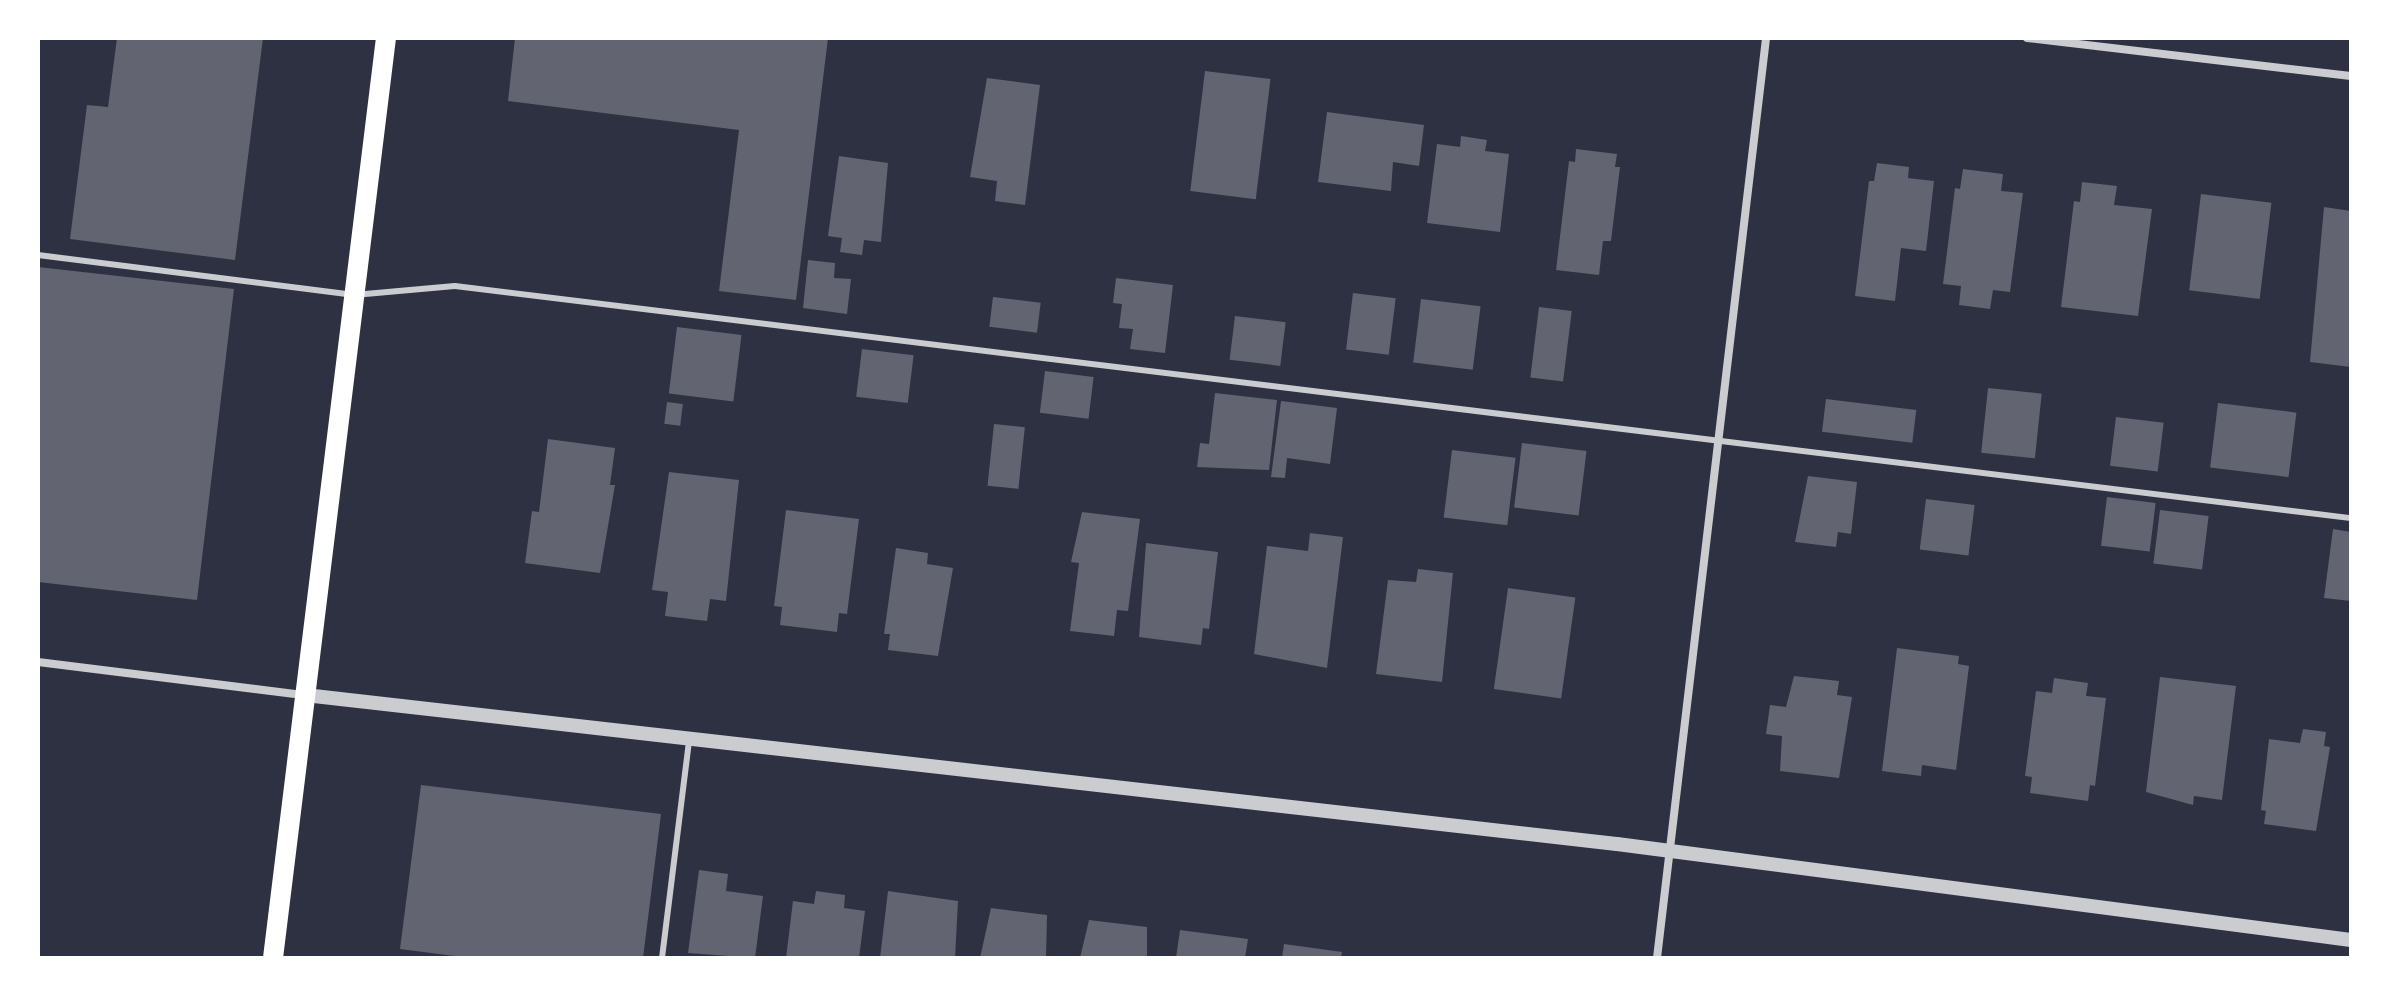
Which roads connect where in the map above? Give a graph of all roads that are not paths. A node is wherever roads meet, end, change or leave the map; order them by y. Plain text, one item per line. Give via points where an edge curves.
1 (386, 38) edge
2 (1766, 38) edge
3 (2027, 38) edge
4 (2351, 76) edge
5 (38, 255) edge
6 (354, 295) junction
7 (1721, 441) junction
8 (2351, 518) edge
9 (38, 662) edge
10 (305, 695) junction
11 (689, 740) junction
12 (1671, 853) junction
13 (2351, 940) edge
14 (273, 958) edge
15 (662, 958) edge
16 (1657, 958) edge

1 - 6 main road
2 - 7 street
3 - 4 street
5 - 6 lane
6 - 7 lane via 455,286
6 - 10 main road
7 - 8 lane
7 - 12 street
9 - 10 street
10 - 11 street
10 - 14 main road
11 - 12 street
11 - 15 lane
12 - 13 street
12 - 16 street

